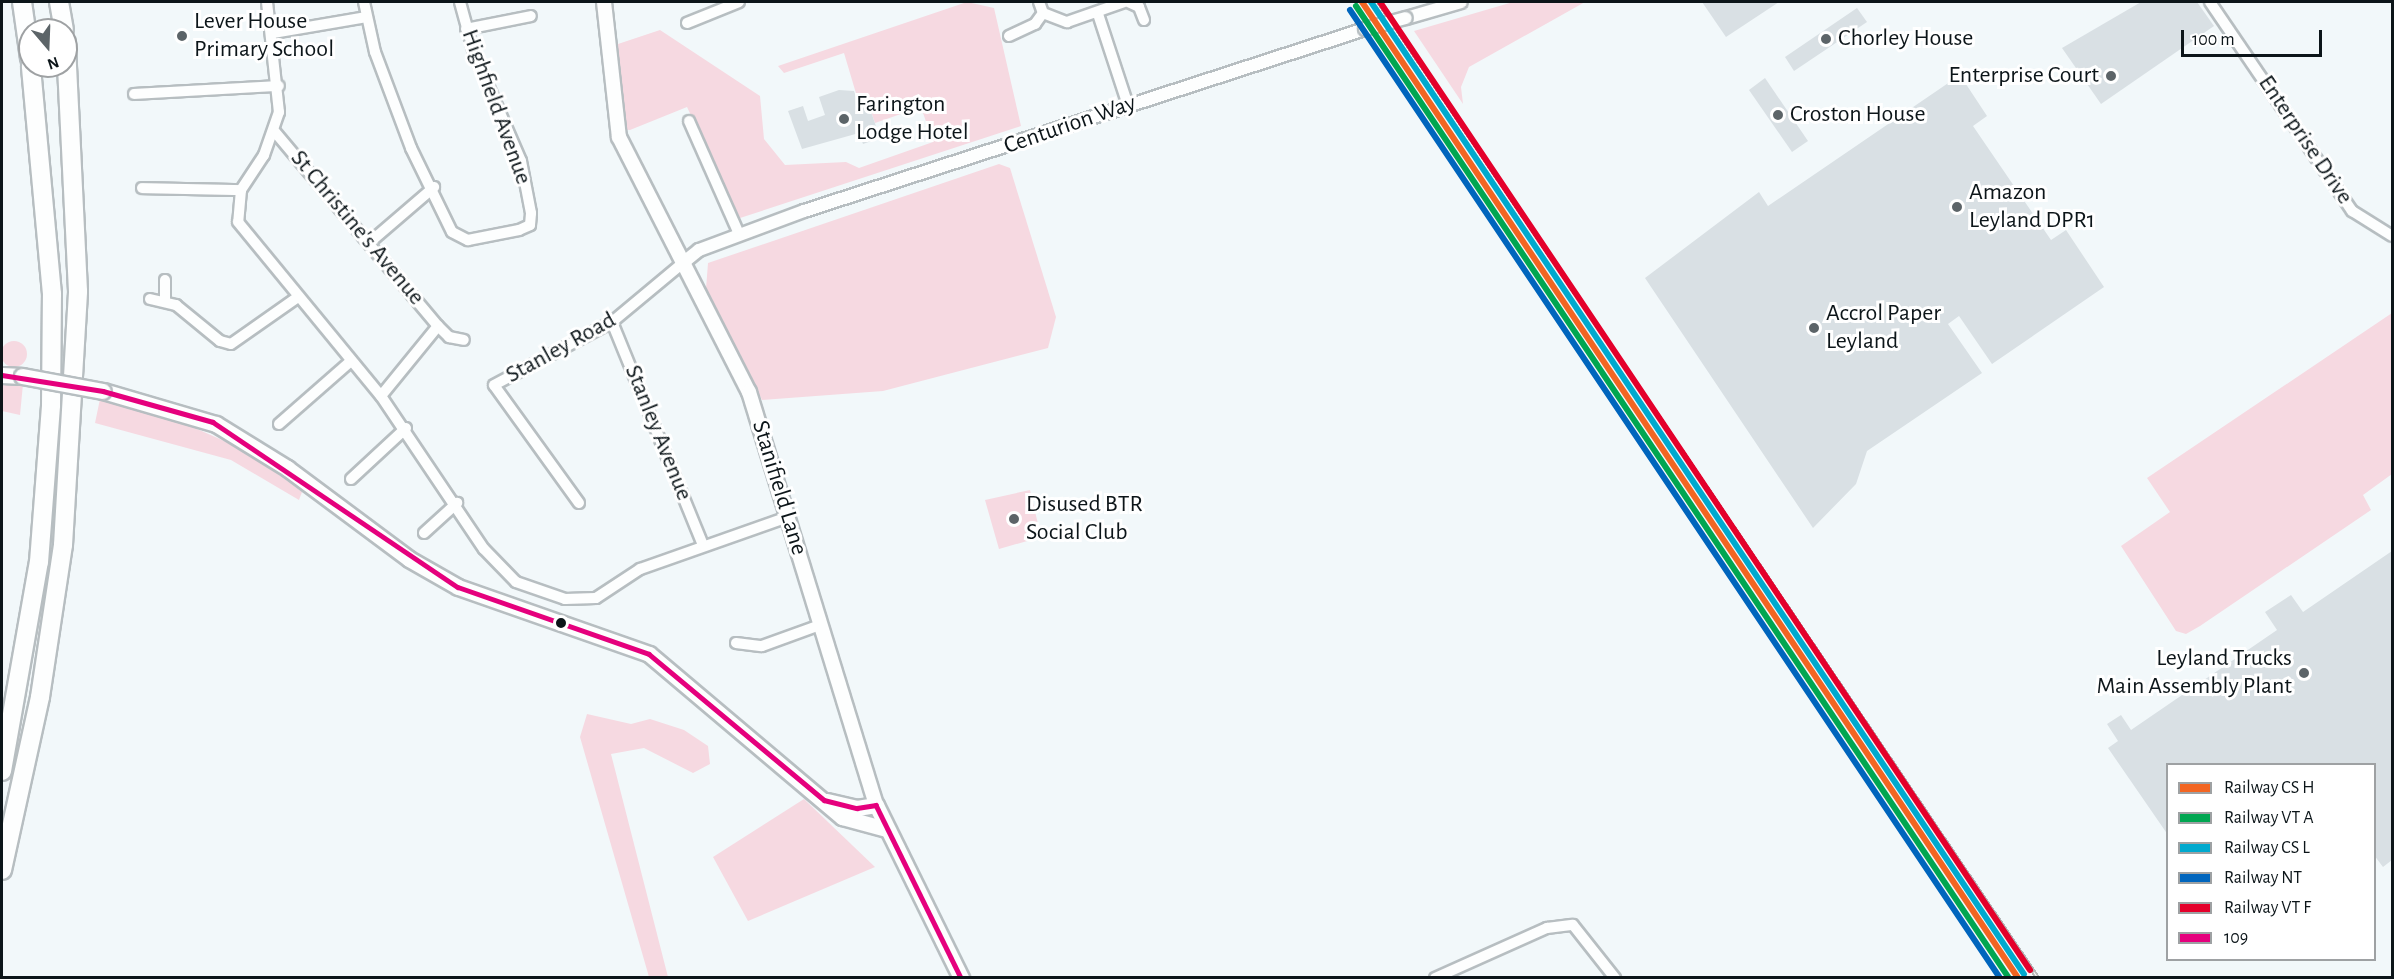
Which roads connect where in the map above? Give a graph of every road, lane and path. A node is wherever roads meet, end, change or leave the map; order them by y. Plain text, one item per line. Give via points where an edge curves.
1 (22, 2) edge
2 (58, 2) edge
3 (267, 2) edge
4 (364, 2) edge
5 (460, 2) edge
6 (604, 2) edge
7 (739, 2) edge
8 (1039, 2) edge
9 (1126, 2) edge
10 (1461, 2) edge
11 (2210, 2) edge
12 (1043, 13) junction
13 (1098, 14) junction
14 (531, 16) dead end
15 (367, 17) junction
16 (24, 18) edge
17 (61, 18) edge
18 (1144, 20) dead end
19 (687, 23) dead end
20 (466, 29) junction
21 (273, 33) junction
22 (1009, 36) dead end
23 (32, 78) edge
24 (68, 78) edge
25 (279, 86) junction
26 (135, 94) dead end
27 (1128, 105) junction
28 (689, 121) dead end
29 (275, 132) junction
30 (434, 187) junction
31 (142, 188) dead end
32 (241, 190) junction
33 (739, 234) junction
34 (2392, 236) edge
35 (369, 243) junction
36 (684, 262) junction
37 (165, 280) dead end
38 (298, 297) junction
39 (150, 299) dead end
40 (165, 301) junction
41 (612, 322) junction
42 (438, 326) junction
43 (464, 340) dead end
44 (351, 361) junction
45 (2, 375) edge
46 (381, 396) junction
47 (279, 424) dead end
48 (406, 428) junction
49 (351, 479) dead end
50 (457, 503) junction
51 (579, 503) dead end
52 (788, 517) junction
53 (424, 533) dead end
54 (703, 545) junction
55 (820, 625) junction
56 (736, 643) dead end
57 (2, 771) edge
58 (824, 800) junction
59 (876, 805) junction
60 (885, 829) junction
61 (2, 870) edge
62 (961, 978) edge
63 (1435, 978) edge
64 (1615, 978) edge

1 - 16 highway
2 - 17 highway
3 - 21 street
4 - 15 street
5 - 20 street, Highfield Avenue
6 - 36 main road, Stanifield Lane via 619,137
7 - 19 street
8 - 12 street
9 - 13 street
9 - 18 street via 1139,7
10 - 27 street, Centurion Way, bridge
11 - 34 street, Enterprise Drive via 2352,211
12 - 13 street via 1067,22
12 - 22 street via 1035,24
13 - 27 street
14 - 20 street
15 - 21 street
15 - 30 street via 387,86
20 - 30 street, Highfield Avenue via 520,161 530,225 457,238
21 - 25 street
23 - 57 highway via 52,294 51,405 39,562
24 - 61 highway via 78,291 67,500 40,697
25 - 26 street
25 - 29 street
27 - 33 street, Centurion Way
28 - 33 street
29 - 32 street
29 - 35 street, St Christine's Avenue
30 - 35 street
31 - 32 street
32 - 38 street via 238,222
33 - 36 street, Centurion Way
35 - 42 street, St Christine's Avenue
36 - 41 street, Stanley Road
36 - 52 main road, Stanifield Lane via 737,359
37 - 40 street
38 - 40 street via 231,344 220,341
38 - 44 street
39 - 40 street
41 - 51 street, Stanley Road via 494,385
41 - 54 street, Stanley Avenue
42 - 43 street, St Christine's Avenue via 449,337
42 - 46 street, St Christine's Avenue
44 - 46 street
44 - 47 street
45 - 58 main road, bridge via 103,391 175,409 252,443 409,559 458,587 649,654
46 - 48 street
48 - 49 street
48 - 50 street
50 - 53 street
50 - 54 street via 484,549 516,582 565,599 596,598 640,569
52 - 54 street
52 - 55 main road, Stanifield Lane
55 - 56 street via 762,646
55 - 59 main road, Stanifield Lane
58 - 59 main road via 857,808
58 - 60 main road via 852,822
59 - 60 main road, Stanifield Lane
60 - 62 main road, Stanifield Lane
63 - 64 street via 1547,928 1573,925

